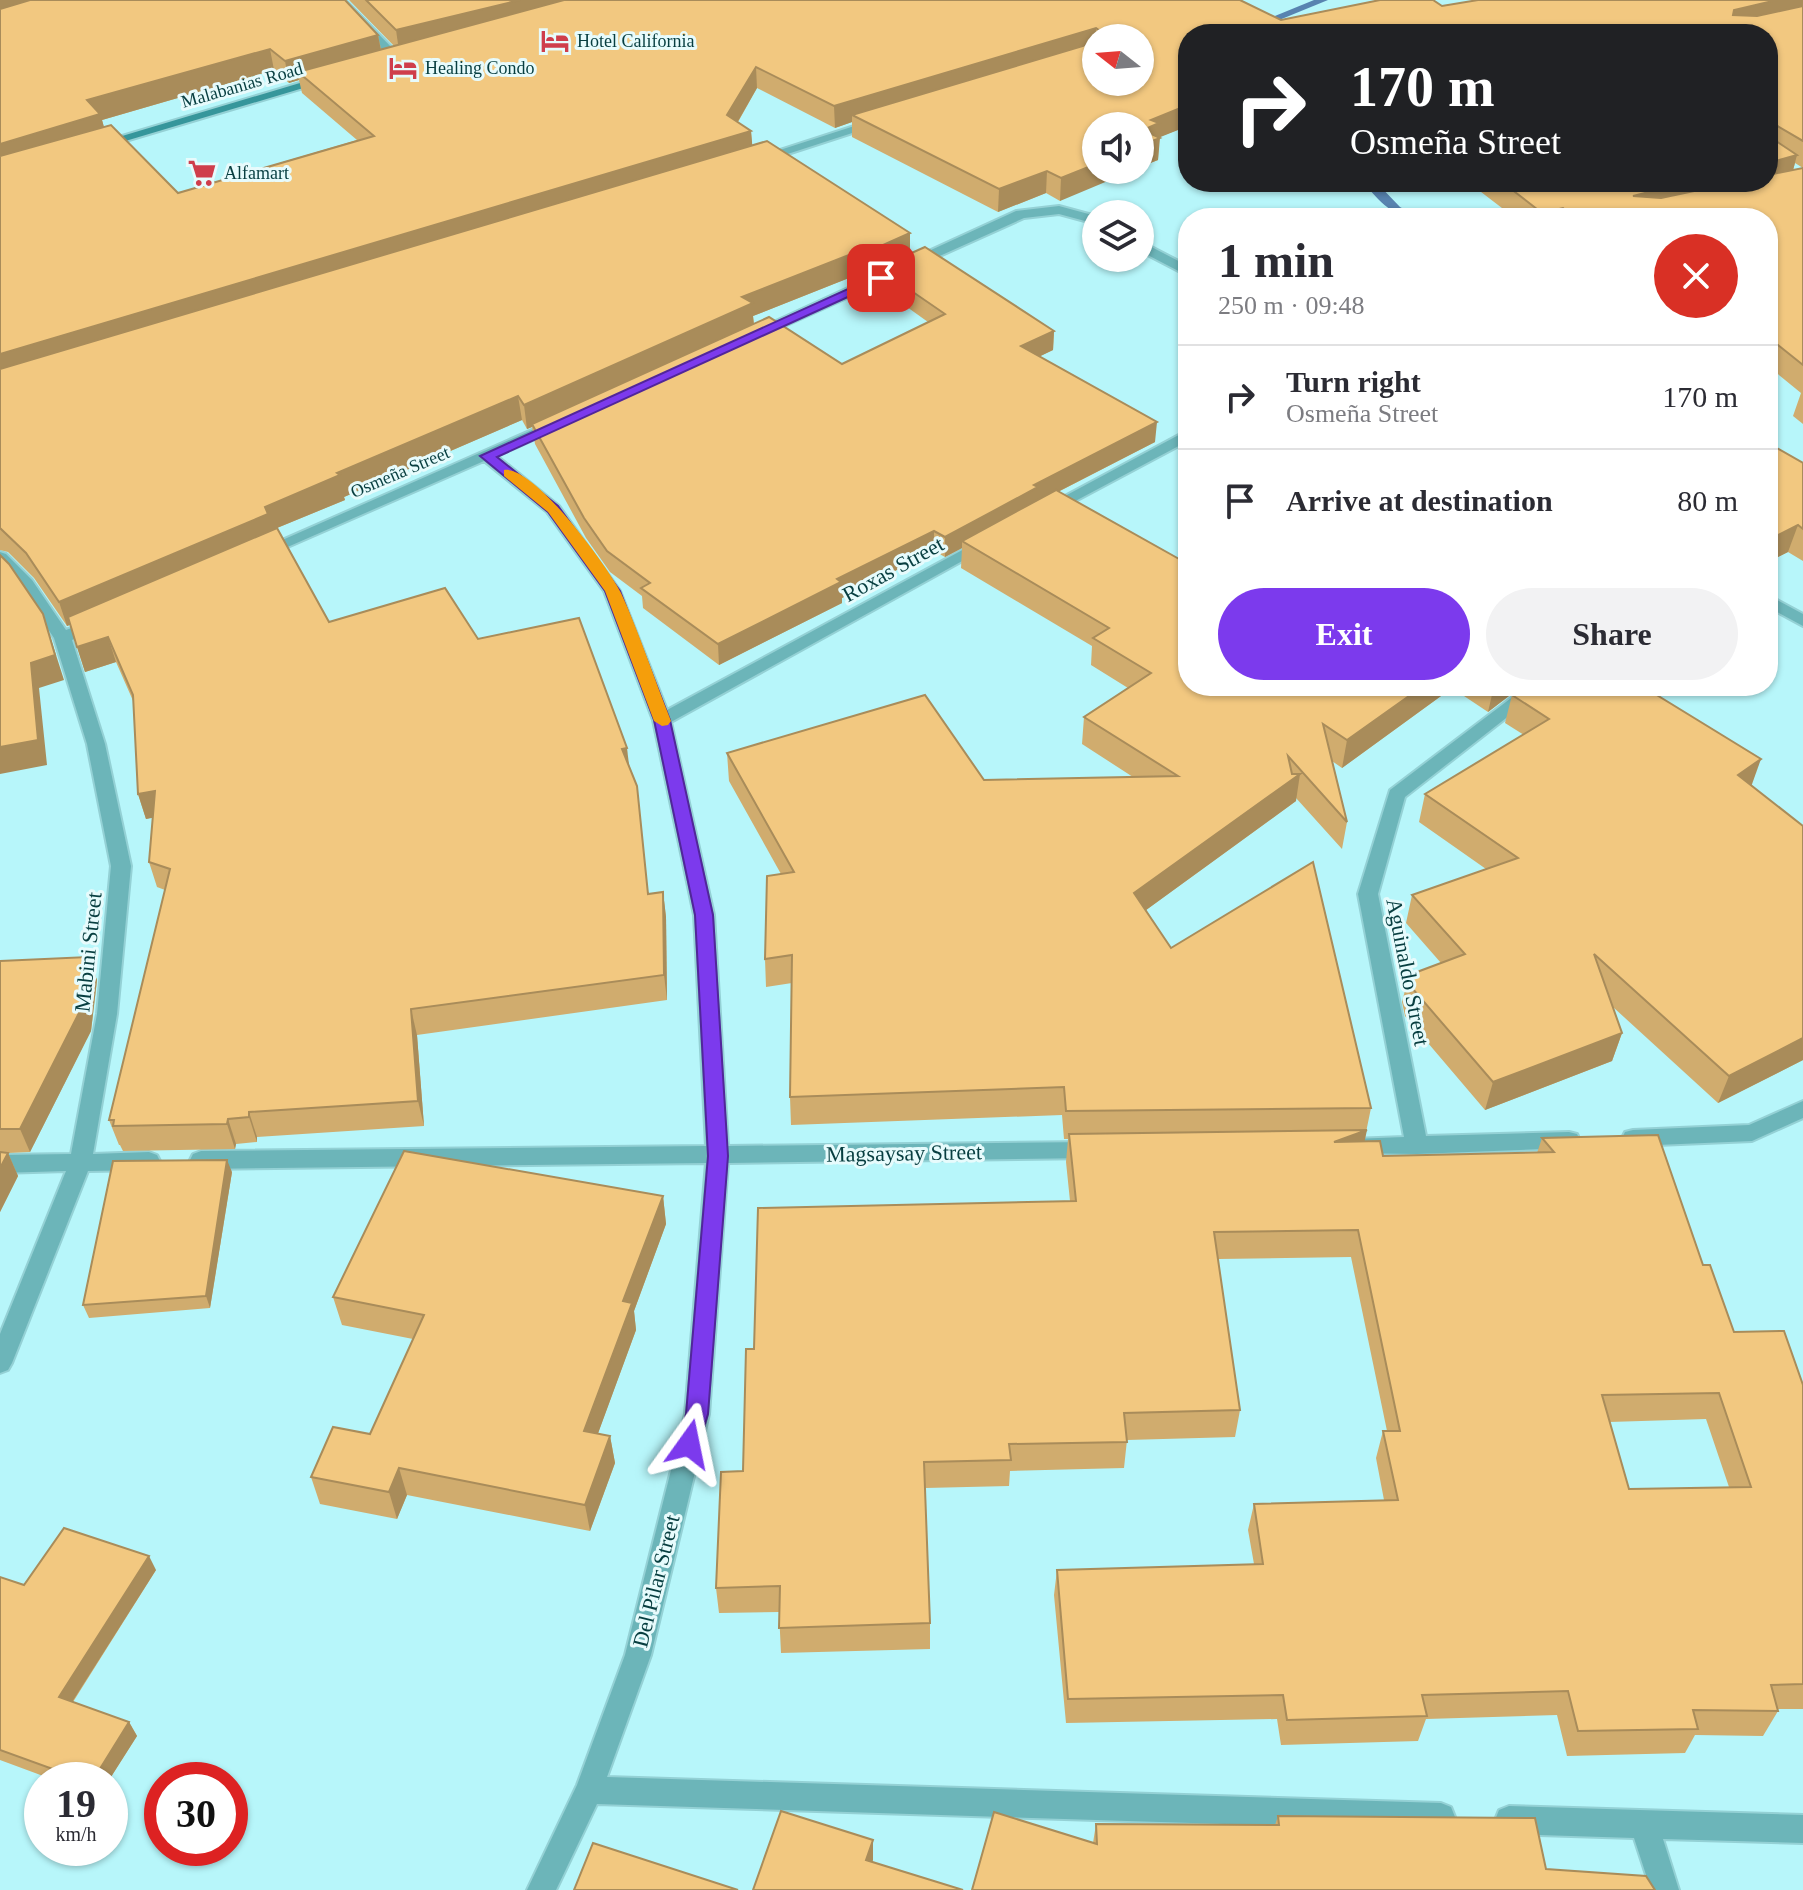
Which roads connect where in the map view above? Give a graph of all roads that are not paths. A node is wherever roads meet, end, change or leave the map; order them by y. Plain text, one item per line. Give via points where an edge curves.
1 (339, 0) edge
2 (411, 55) edge
3 (396, 59) junction
4 (381, 63) edge
5 (335, 77) edge
6 (898, 116) edge
7 (91, 147) edge
8 (746, 162) edge
9 (1082, 216) edge
10 (1154, 253) edge
11 (1178, 266) edge
12 (747, 338) edge
13 (574, 417) edge
14 (1178, 440) edge
15 (487, 456) junction
16 (1035, 517) edge
17 (1007, 532) edge
18 (0, 557) edge
19 (238, 563) edge
20 (1778, 606) edge
21 (107, 619) edge
22 (1803, 621) edge
23 (63, 638) junction
24 (1525, 696) edge
25 (662, 720) junction
26 (1803, 1109) edge
27 (1417, 1146) junction
28 (1337, 1147) edge
29 (1115, 1150) edge
30 (718, 1156) junction
31 (81, 1161) junction
32 (0, 1164) edge
33 (0, 1363) edge
34 (589, 1790) junction
35 (1644, 1824) junction
36 (1803, 1829) edge
37 (541, 1890) edge
38 (1665, 1890) edge

1 - 3 street
2 - 3 main road
3 - 4 main road
5 - 7 main road, Malabanias Road
6 - 8 street
9 - 12 street via 1059,210 1021,214
10 - 11 street
13 - 15 street, Osmeña Street
14 - 16 street
15 - 19 street, Osmeña Street
15 - 25 street, Del Pilar Street via 553,509 612,591
17 - 25 street, Roxas Street
18 - 23 street, Mabini Street
20 - 22 street
21 - 23 street
23 - 31 street, Mabini Street via 96,744 121,866 107,1014
24 - 27 street, Aguinaldo Street via 1397,794 1368,894
25 - 30 street, Del Pilar Street via 704,915
26 - 27 street via 1752,1133
27 - 28 street
29 - 30 street, Magsaysay Street
30 - 31 street, Magsaysay Street
30 - 34 street, Del Pilar Street via 697,1414 638,1655
31 - 32 street, Magsaysay Street
31 - 33 street, Mabini Street
34 - 35 street
34 - 37 street, Del Pilar Street
35 - 36 street
35 - 38 street

